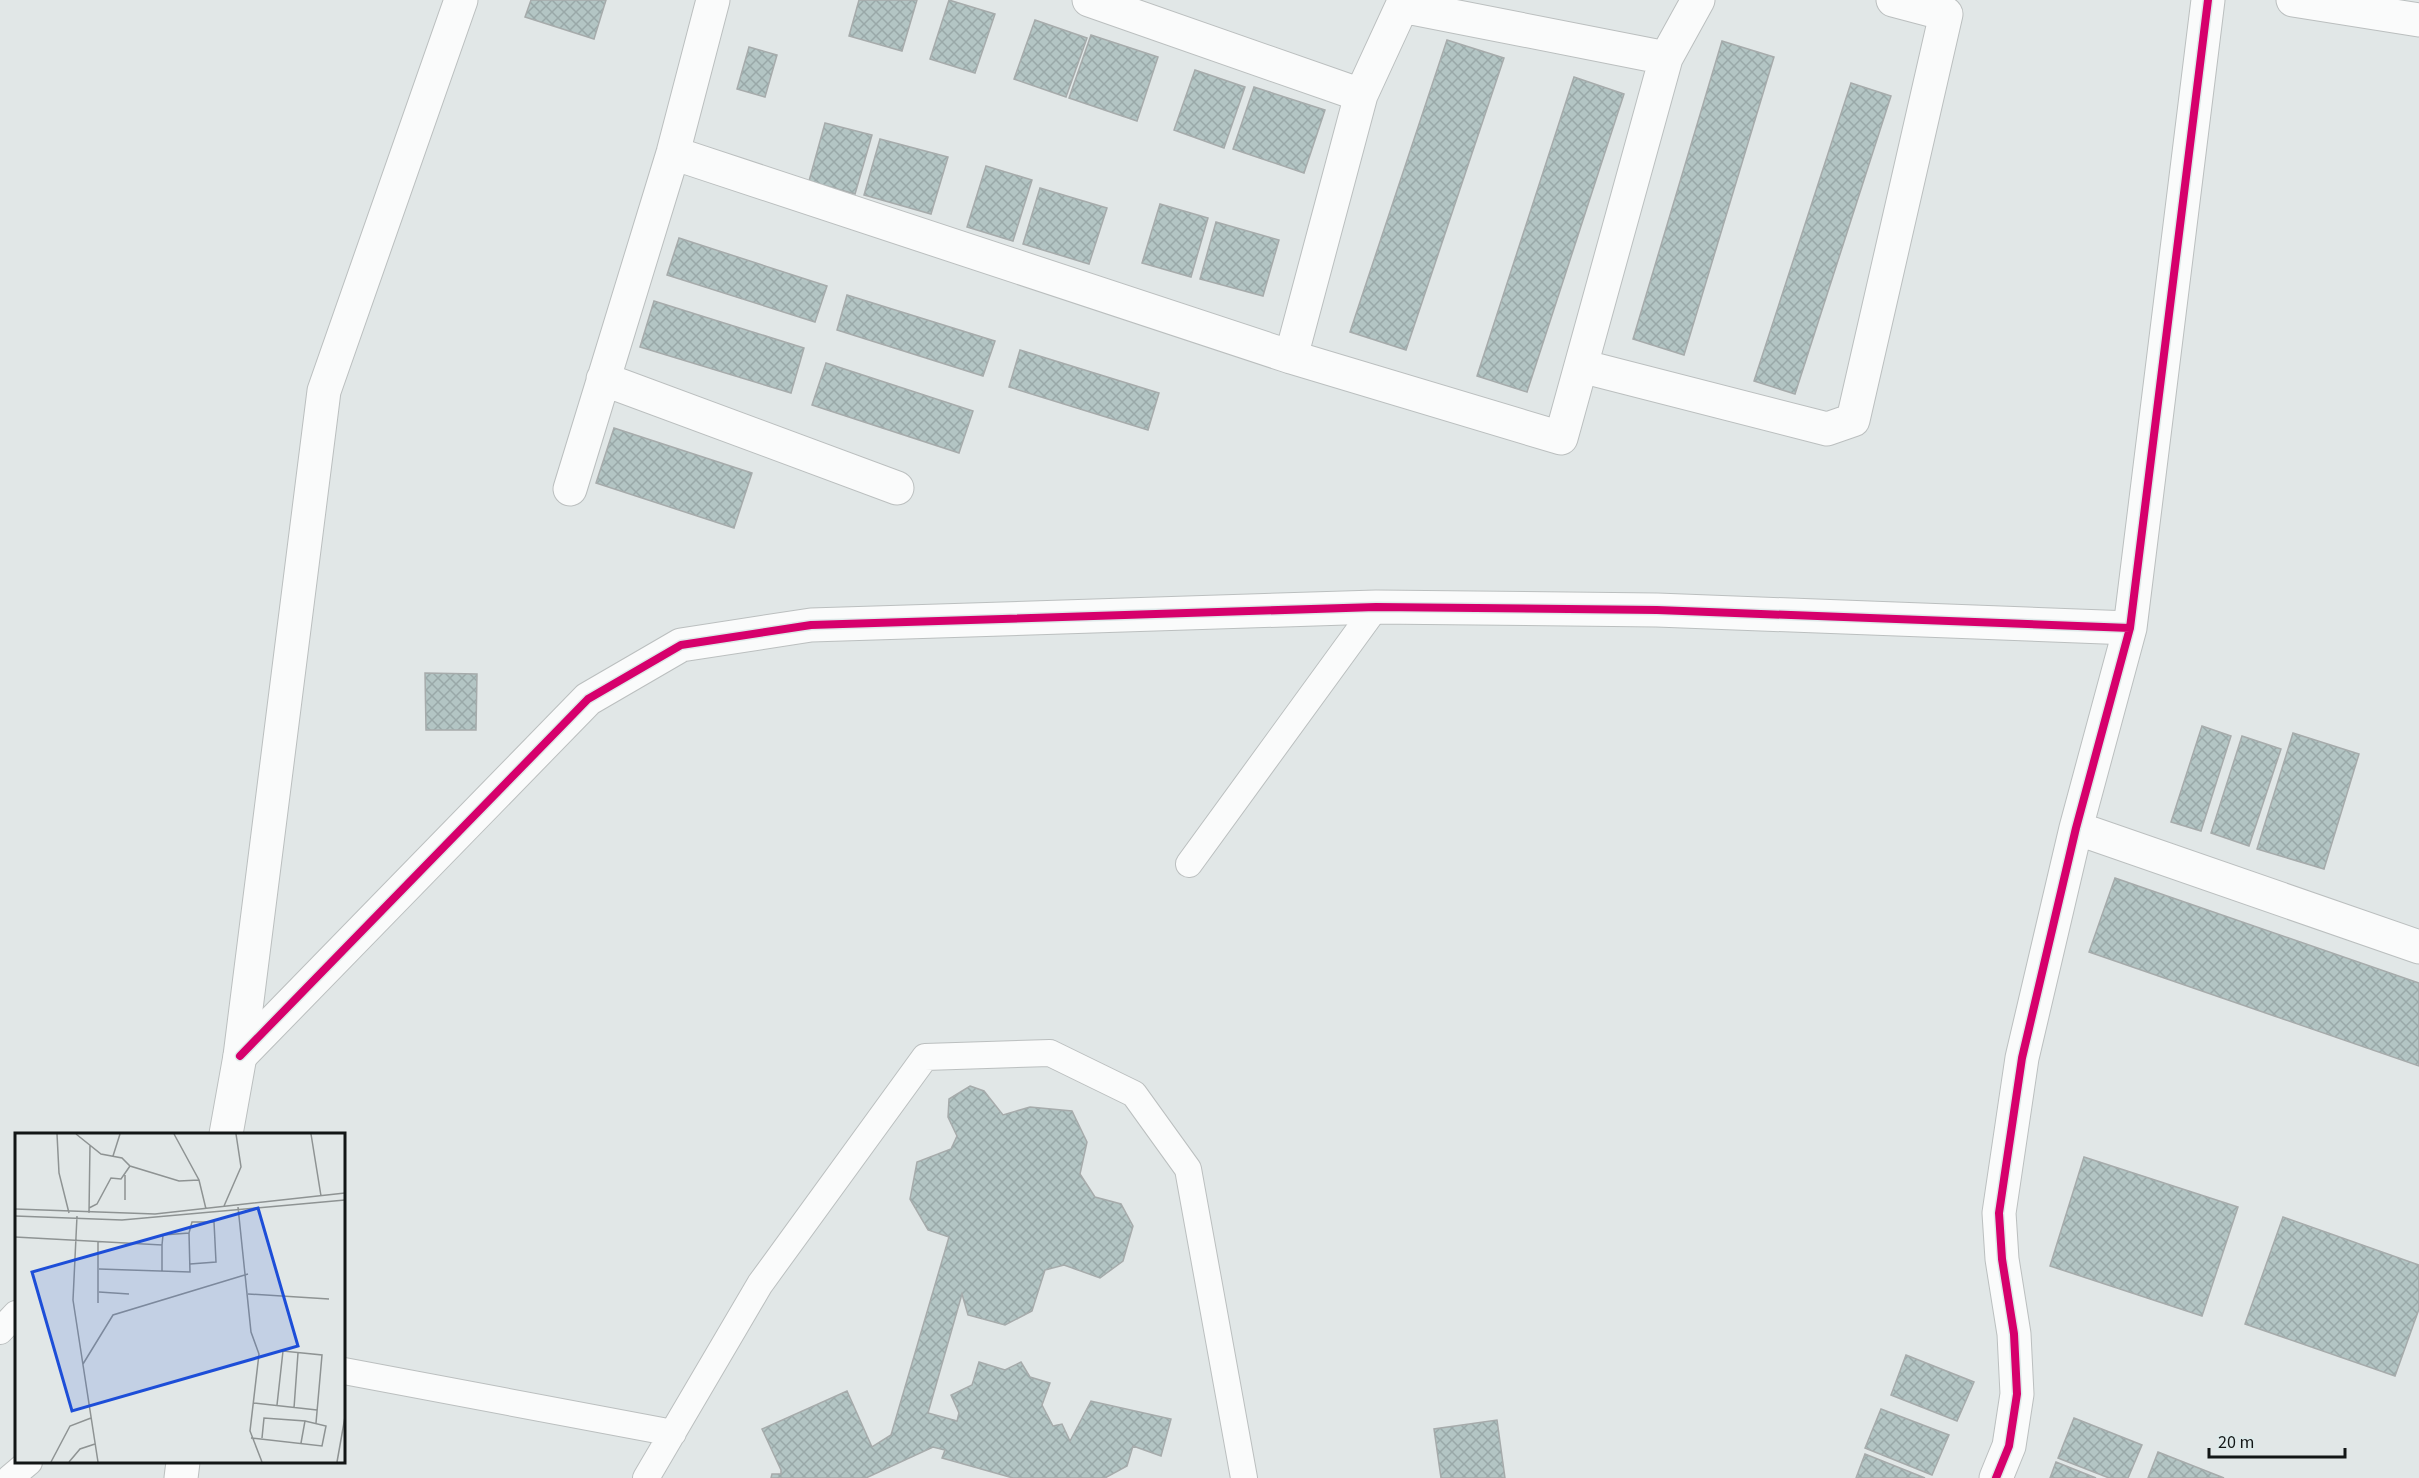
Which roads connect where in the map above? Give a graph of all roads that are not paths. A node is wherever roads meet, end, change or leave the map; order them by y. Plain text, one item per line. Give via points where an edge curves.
1 (461, 0) edge
2 (713, 0) edge
3 (1089, 0) edge
4 (1698, 0) edge
5 (1893, 0) edge
6 (2208, 0) edge
7 (2293, 0) edge
8 (2419, 20) edge
9 (1666, 58) junction
10 (1361, 95) junction
11 (673, 153) junction
12 (1291, 357) junction
13 (1581, 366) junction
14 (603, 379) junction
15 (897, 488) dead end
16 (570, 489) dead end
17 (1376, 607) junction
18 (2130, 628) junction
19 (2076, 828) junction
20 (1189, 864) dead end
21 (2419, 946) edge
22 (240, 1056) junction
23 (226, 1133) edge
24 (15, 1315) edge
25 (0, 1331) edge
26 (345, 1371) edge
27 (673, 1433) junction
28 (27, 1463) edge
29 (183, 1463) edge
30 (10, 1478) edge
31 (181, 1478) edge
32 (646, 1478) edge
33 (1244, 1478) edge
34 (1996, 1478) edge

1 - 22 street via 324,391
2 - 11 street
3 - 10 street
4 - 9 street
5 - 13 street via 1946,14 1853,420 1827,429
6 - 18 street
7 - 8 street
9 - 10 street via 1402,6
9 - 13 street
10 - 12 street
11 - 12 street
11 - 14 street
12 - 13 street via 1561,438
14 - 15 street
14 - 16 street
17 - 18 street via 1657,610
17 - 20 lane
17 - 22 street via 811,625 681,645 588,699
18 - 19 street
19 - 21 street
19 - 34 street via 2022,1058 1999,1213 2017,1394 2009,1446
22 - 23 street
24 - 25 lane
26 - 27 lane
27 - 32 lane
27 - 33 lane via 760,1284 925,1057 1050,1053 1134,1094 1188,1169
28 - 30 lane
29 - 31 street

